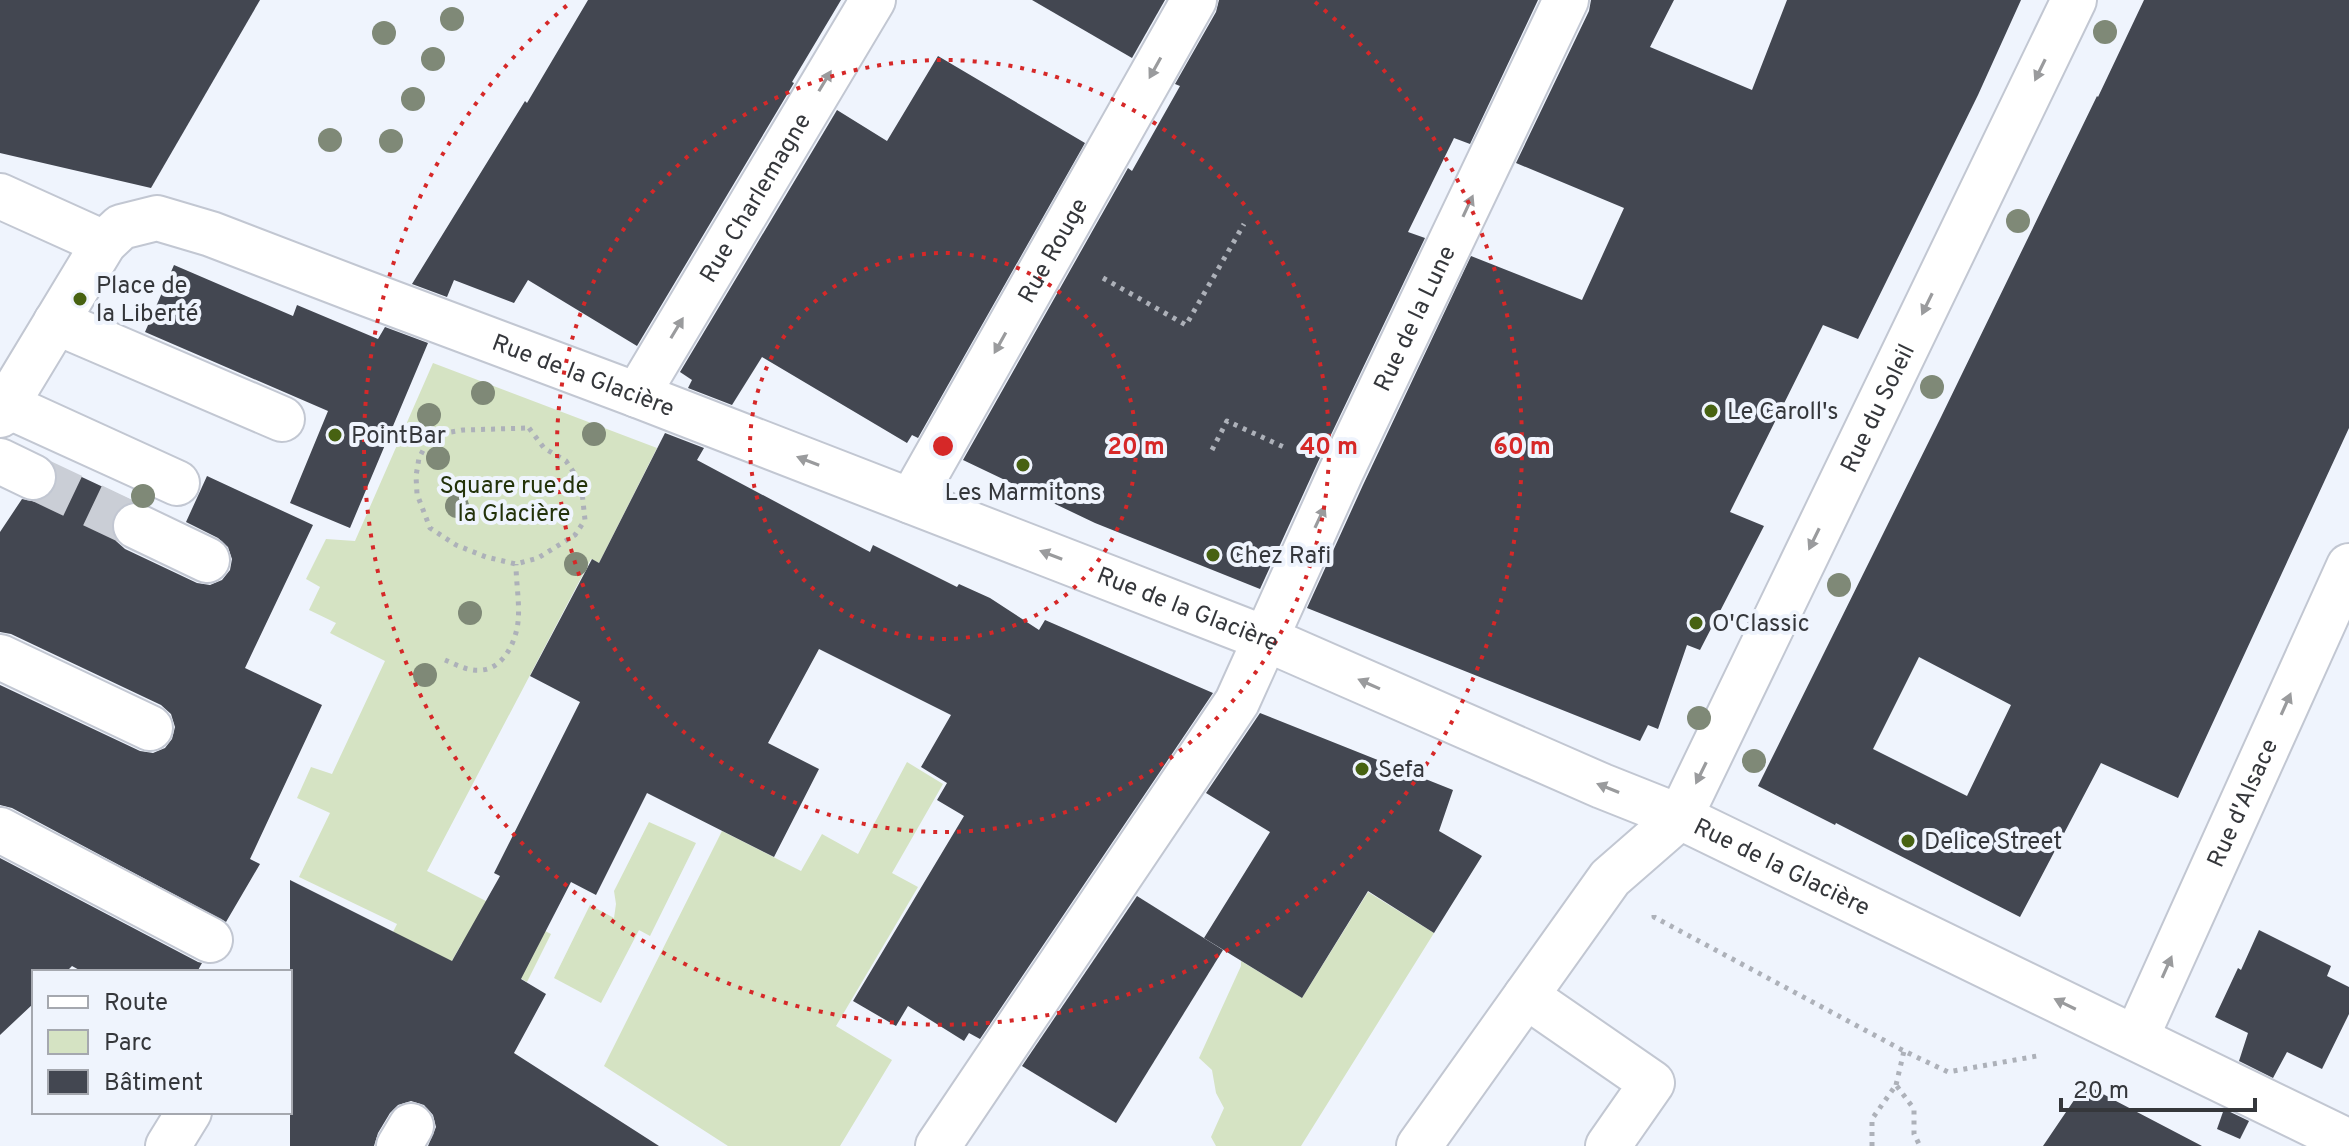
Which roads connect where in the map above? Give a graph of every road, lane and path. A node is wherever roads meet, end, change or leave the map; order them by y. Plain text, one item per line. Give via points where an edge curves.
1 (873, 0) edge
2 (1194, 0) edge
3 (1566, 0) edge
4 (2074, 0) edge
5 (0, 196) edge
6 (1244, 224) dead end
7 (104, 243) junction
8 (1053, 250) junction
9 (56, 322) junction
10 (637, 395) junction
11 (3, 410) edge
12 (282, 419) dead end
13 (1212, 450) dead end
14 (1340, 474) junction
15 (177, 483) dead end
16 (911, 501) junction
17 (136, 526) tunnel mouth
18 (207, 560) dead end
19 (516, 564) junction
20 (2349, 566) edge
21 (1264, 638) junction
22 (0, 657) edge
23 (445, 660) dead end
24 (150, 728) dead end
25 (1680, 817) junction
26 (0, 830) edge
27 (1657, 903) dead end
28 (210, 940) dead end
29 (1526, 996) junction
30 (2136, 1038) junction
31 (1904, 1051) junction
32 (2042, 1055) dead end
33 (1896, 1085) junction
34 (188, 1114) edge
35 (2349, 1142) edge
36 (168, 1146) edge
37 (938, 1146) edge
38 (1419, 1146) edge
39 (1608, 1146) edge
40 (1872, 1146) edge
41 (1920, 1146) edge

10 -> 1 street, Rue Charlemagne
2 -> 8 street, Rue Rouge
14 -> 3 street, Rue de la Lune
4 -> 25 street, Rue du Soleil
5 - 7 street
6 - 8 path via 1186,325
7 - 9 street
7 - 10 street, Rue de la Glacière via 121,227 157,218
8 -> 16 street, Rue Rouge
9 - 11 street
9 - 12 street
16 -> 10 street, Rue de la Glacière
11 - 15 street
13 - 14 path via 1227,421
21 -> 14 street, Rue de la Lune
21 -> 16 street, Rue de la Glacière
17 - 18 street
19 - 19 path via 456,545 430,528 416,476 428,441 463,430 529,428 544,448 566,461 581,483 585,520 557,547
19 - 23 path via 519,618 507,653 483,670
30 -> 20 street, Rue d'Alsace
25 -> 21 street, Rue de la Glacière
21 - 37 street, Rue de la Lune via 1237,702
22 - 24 street
25 - 29 street via 1610,878
30 -> 25 street, Rue de la Glacière
26 - 28 street
27 - 31 path via 1654,917
29 - 38 street
29 - 39 street via 1652,1083
30 - 35 street, Rue de la Glacière
31 - 32 path via 1948,1072
31 - 33 path
33 - 40 path via 1872,1119
33 - 41 path via 1914,1109 1914,1134
34 - 36 street

